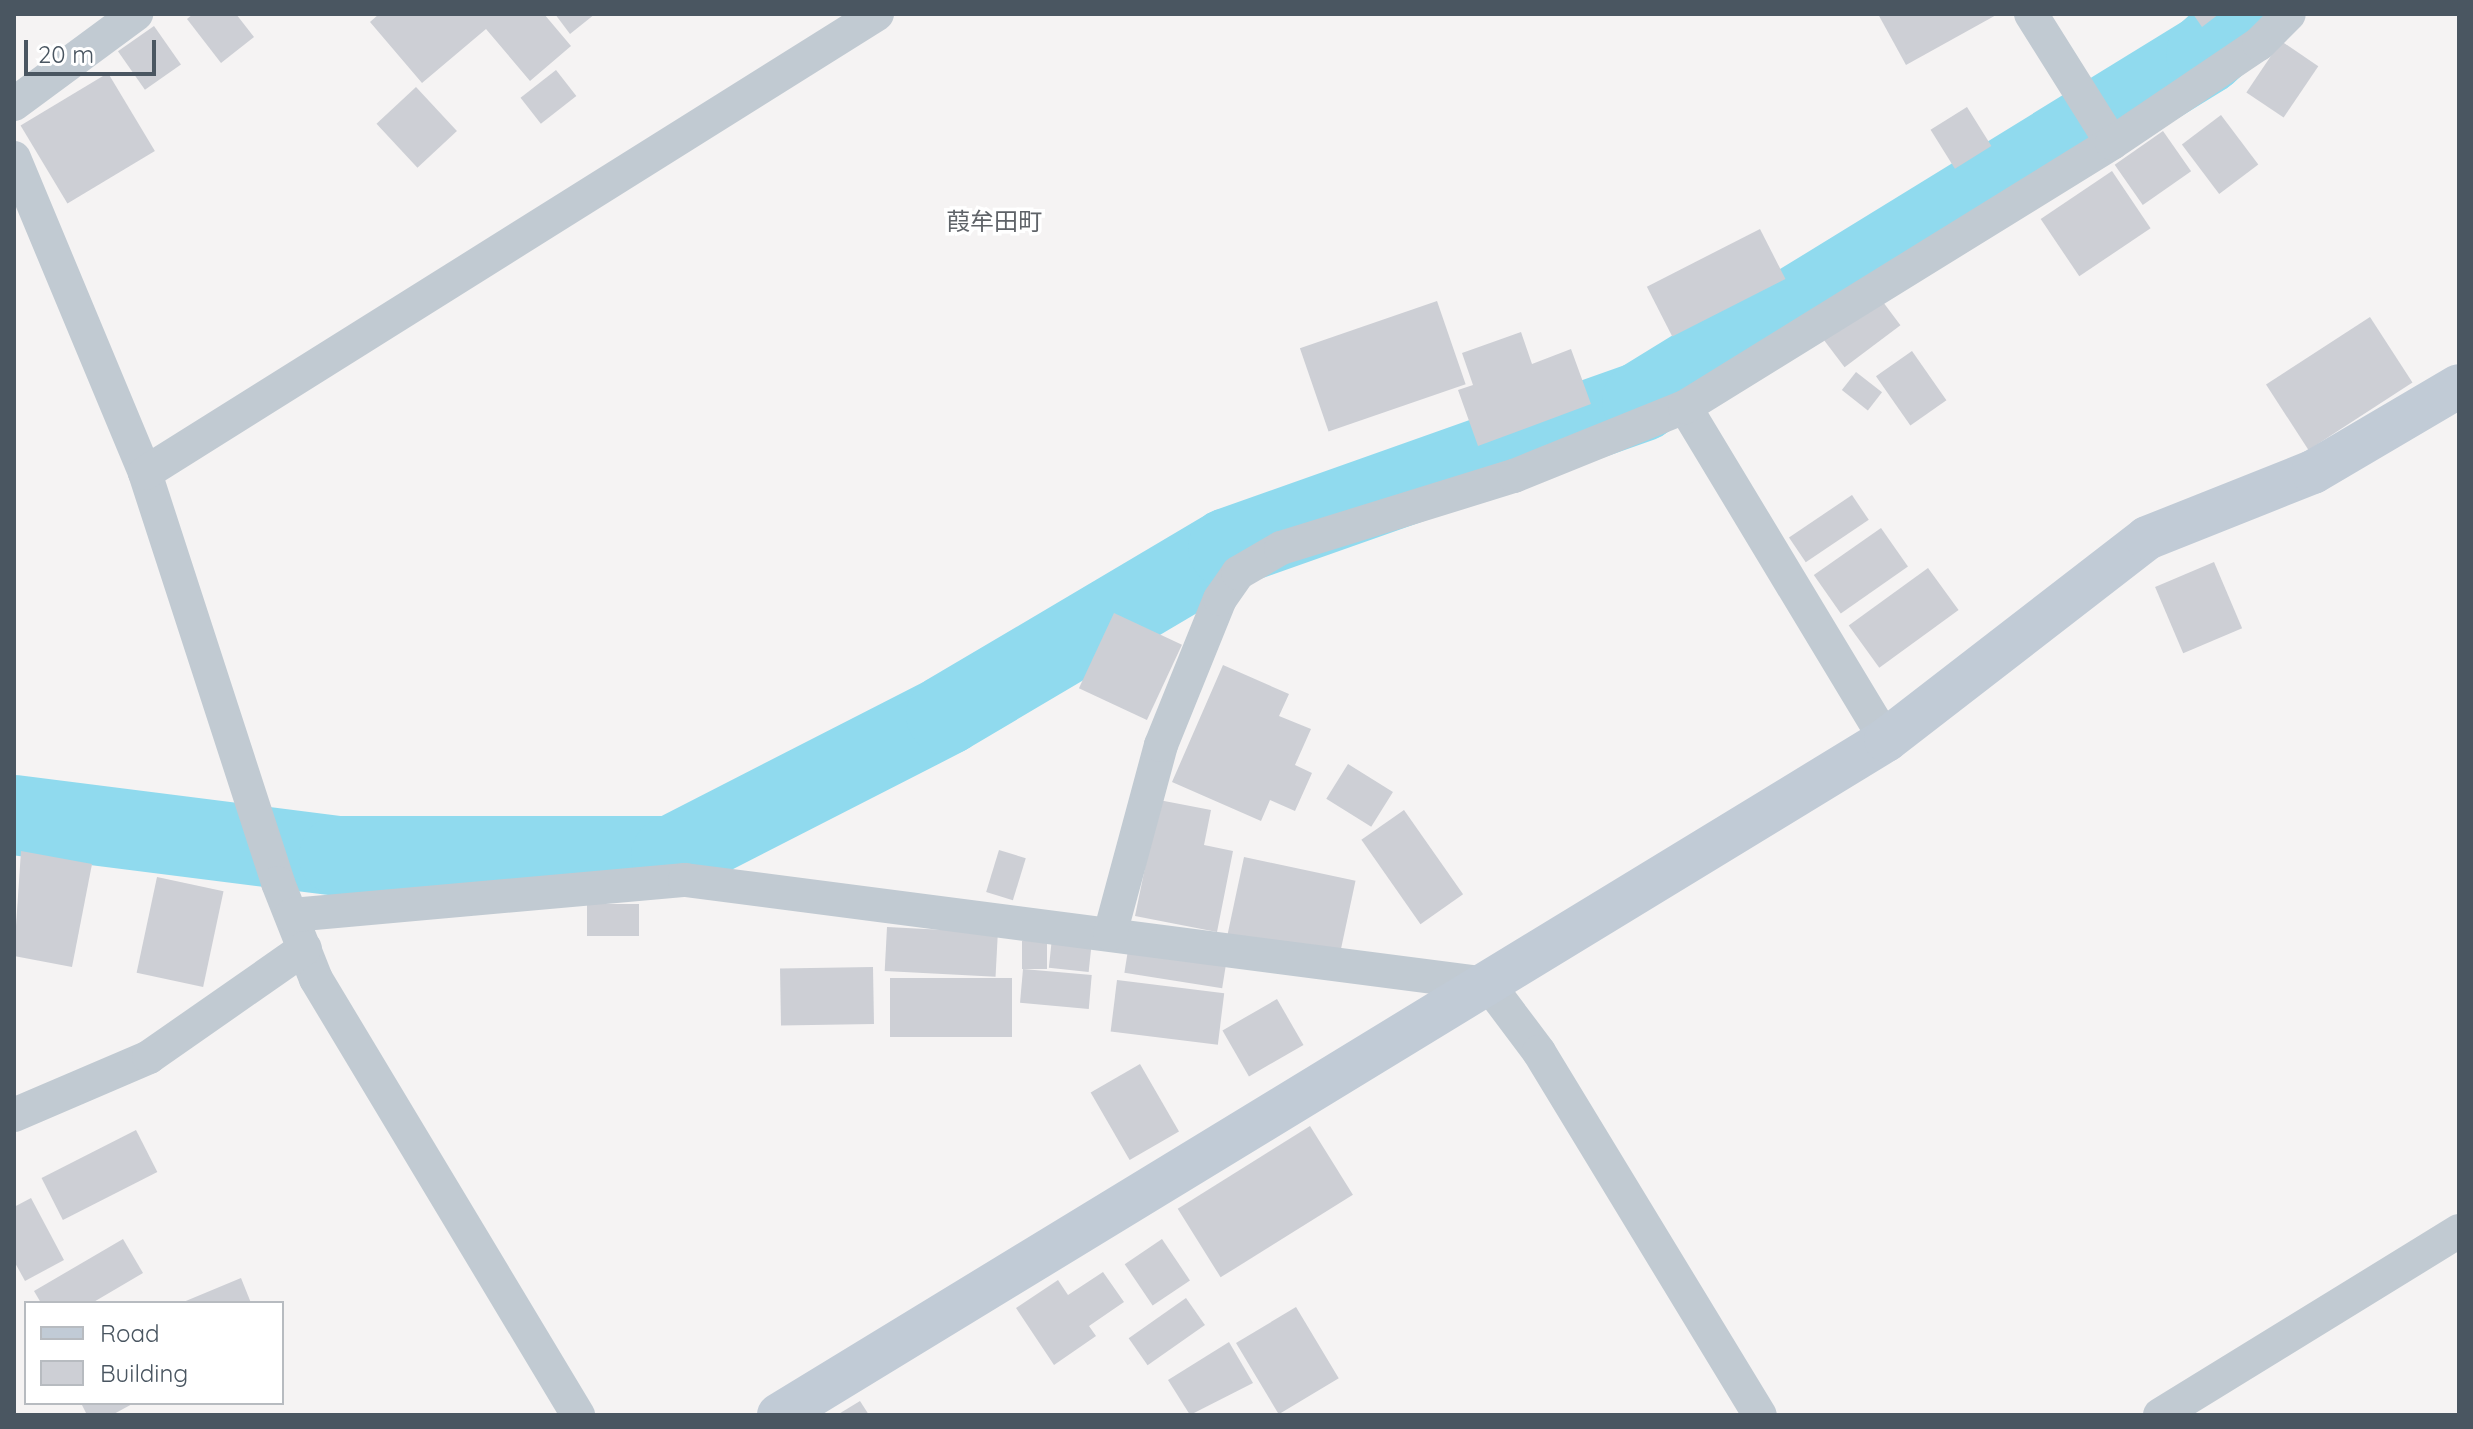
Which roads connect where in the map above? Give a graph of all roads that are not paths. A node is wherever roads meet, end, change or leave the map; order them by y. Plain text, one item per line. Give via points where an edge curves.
1 (136, 14) edge
2 (877, 14) edge
3 (2031, 14) edge
4 (2289, 14) edge
5 (14, 104) edge
6 (2112, 143) junction
7 (14, 158) edge
8 (28, 240) edge
9 (2459, 386) edge
10 (1685, 407) junction
11 (145, 473) junction
12 (1886, 740) junction
13 (292, 915) junction
14 (1110, 934) junction
15 (305, 948) junction
16 (1488, 984) junction
17 (14, 1115) edge
18 (2459, 1231) edge
19 (578, 1415) edge
20 (779, 1415) edge
21 (1760, 1415) edge
22 (2160, 1415) edge

1 - 5 street
2 - 11 street
3 - 6 street
4 - 6 street via 2259,44
6 - 10 street
7 - 8 street
8 - 11 street
9 - 12 street via 2313,472 2147,538
10 - 12 street
10 - 14 street via 1514,476 1281,548 1238,573 1220,599 1161,745
11 - 13 street
12 - 16 street
13 - 14 street via 685,880
13 - 15 street
14 - 16 street
15 - 17 street via 149,1057
15 - 19 street
16 - 20 street
16 - 21 street via 1539,1052
18 - 22 street

